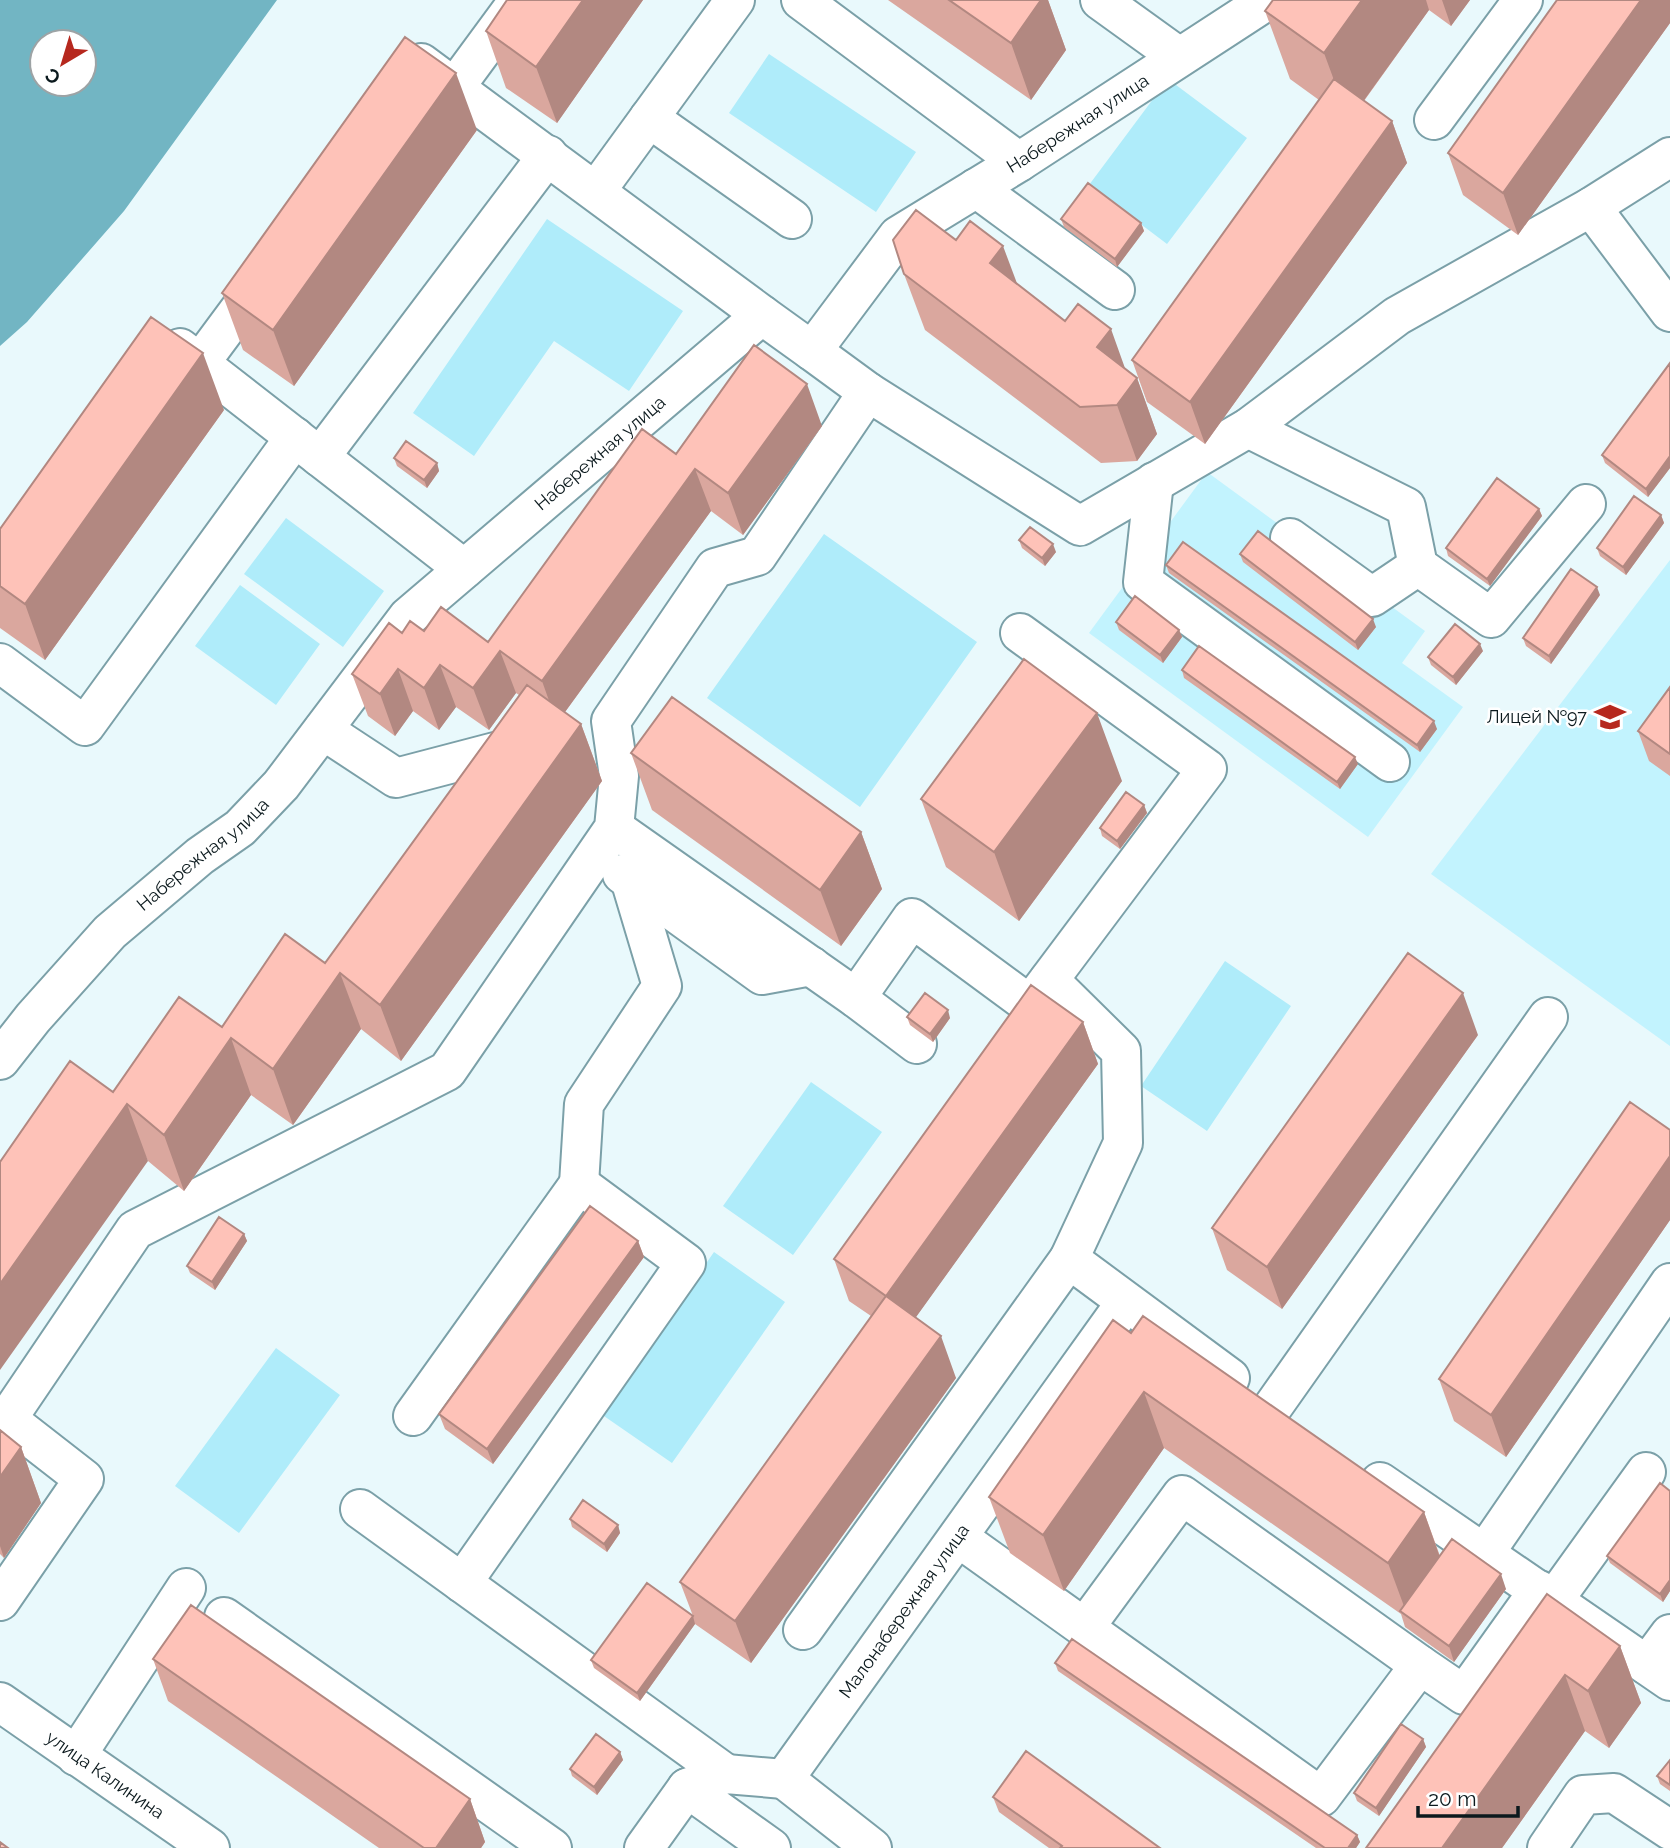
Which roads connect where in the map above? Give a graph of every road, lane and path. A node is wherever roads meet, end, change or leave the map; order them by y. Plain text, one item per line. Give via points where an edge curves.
1 (519, 0) edge
2 (735, 0) edge
3 (1100, 0) edge
4 (1268, 0) edge
5 (1523, 0) edge
6 (813, 3) edge
7 (1180, 57) junction
8 (455, 87) junction
9 (397, 96) edge
10 (649, 118) junction
11 (1434, 120) dead end
12 (548, 155) junction
13 (1670, 157) edge
14 (1018, 162) junction
15 (976, 188) junction
16 (596, 191) junction
17 (1591, 206) junction
18 (792, 219) dead end
19 (282, 252) edge
20 (1115, 290) dead end
21 (1670, 312) edge
22 (762, 314) junction
23 (812, 351) junction
24 (149, 358) edge
25 (200, 363) junction
26 (868, 392) junction
27 (1248, 428) junction
28 (307, 447) junction
29 (1154, 482) junction
30 (1586, 504) dead end
31 (1290, 538) dead end
32 (1418, 566) junction
33 (464, 569) junction
34 (1020, 633) dead end
35 (0, 663) edge
36 (323, 730) junction
37 (499, 751) edge
38 (1390, 762) dead end
39 (605, 842) junction
40 (630, 879) junction
41 (811, 966) junction
42 (1049, 980) junction
43 (856, 998) junction
44 (1548, 1017) dead end
45 (917, 1044) dead end
46 (0, 1060) edge
47 (579, 1184) junction
48 (1069, 1259) junction
49 (1670, 1283) edge
50 (1126, 1302) junction
51 (1272, 1408) junction
52 (413, 1416) dead end
53 (1305, 1431) edge
54 (1350, 1462) edge
55 (1646, 1472) dead end
56 (360, 1509) dead end
57 (959, 1538) junction
58 (1484, 1554) junction
59 (462, 1583) junction
60 (186, 1588) dead end
61 (1546, 1595) junction
62 (0, 1601) edge
63 (224, 1617) dead end
64 (1085, 1627) junction
65 (803, 1630) dead end
66 (1670, 1634) edge
67 (1420, 1665) junction
68 (1659, 1673) edge
69 (0, 1702) edge
70 (76, 1756) junction
71 (726, 1774) junction
72 (784, 1779) junction
73 (687, 1788) junction
74 (1670, 1830) edge
75 (209, 1848) edge
76 (552, 1848) edge
77 (644, 1848) edge
78 (771, 1848) edge
79 (872, 1848) edge
80 (1547, 1848) edge

1 - 8 street
2 - 10 street
3 - 7 street
4 - 7 street, Набережная улица
5 - 11 street
6 - 14 street
7 - 14 street, Набережная улица
8 - 9 street via 422,62
8 - 12 street
10 - 16 street
10 - 18 street
12 - 16 street
12 - 28 street
13 - 17 street
14 - 15 street, Набережная улица
15 - 20 street
15 - 23 street, Набережная улица via 898,236
16 - 22 street
17 - 21 street
17 - 27 street via 1397,316
19 - 25 street
22 - 23 street
22 - 33 street, Набережная улица
23 - 26 street
24 - 25 street via 165,336
25 - 28 street
26 - 29 street via 1080,526
26 - 39 street via 757,556 715,568 611,721 619,776
27 - 29 street
27 - 32 street via 1406,507
28 - 33 street
28 - 35 street via 85,726
29 - 38 street via 1143,582
30 - 32 street via 1491,618
31 - 32 street via 1372,597
33 - 36 street, Набережная улица via 408,617
34 - 42 street via 1207,769
36 - 37 street via 396,778
36 - 46 street, Набережная улица via 240,828 110,932
39 - 40 street
39 - 41 street
39 - 62 street via 447,1071 135,1230 8,1419 83,1479
40 - 41 street via 762,975
40 - 47 street via 662,986 584,1104
41 - 43 street
42 - 43 street via 1030,1005 912,918
42 - 48 street via 1121,1051 1123,1143
43 - 45 street
44 - 51 street
47 - 52 street
47 - 59 street via 685,1263
48 - 50 street
48 - 65 street
49 - 58 street
50 - 51 street
50 - 57 street, Малонабережная улица
51 - 53 street
54 - 58 street
55 - 61 street
56 - 59 street
57 - 64 street
57 - 72 street, Малонабережная улица
58 - 61 street
59 - 71 street
60 - 70 street
61 - 67 street via 1464,1695
61 - 68 street
63 - 76 street
64 - 67 street via 1321,1797
64 - 67 street via 1182,1495
66 - 68 street
69 - 70 street, улица Калинина
70 - 75 street, улица Калинина
71 - 72 street
71 - 73 street
72 - 79 street
73 - 77 street
73 - 78 street
74 - 80 street via 1614,1793 1583,1795

